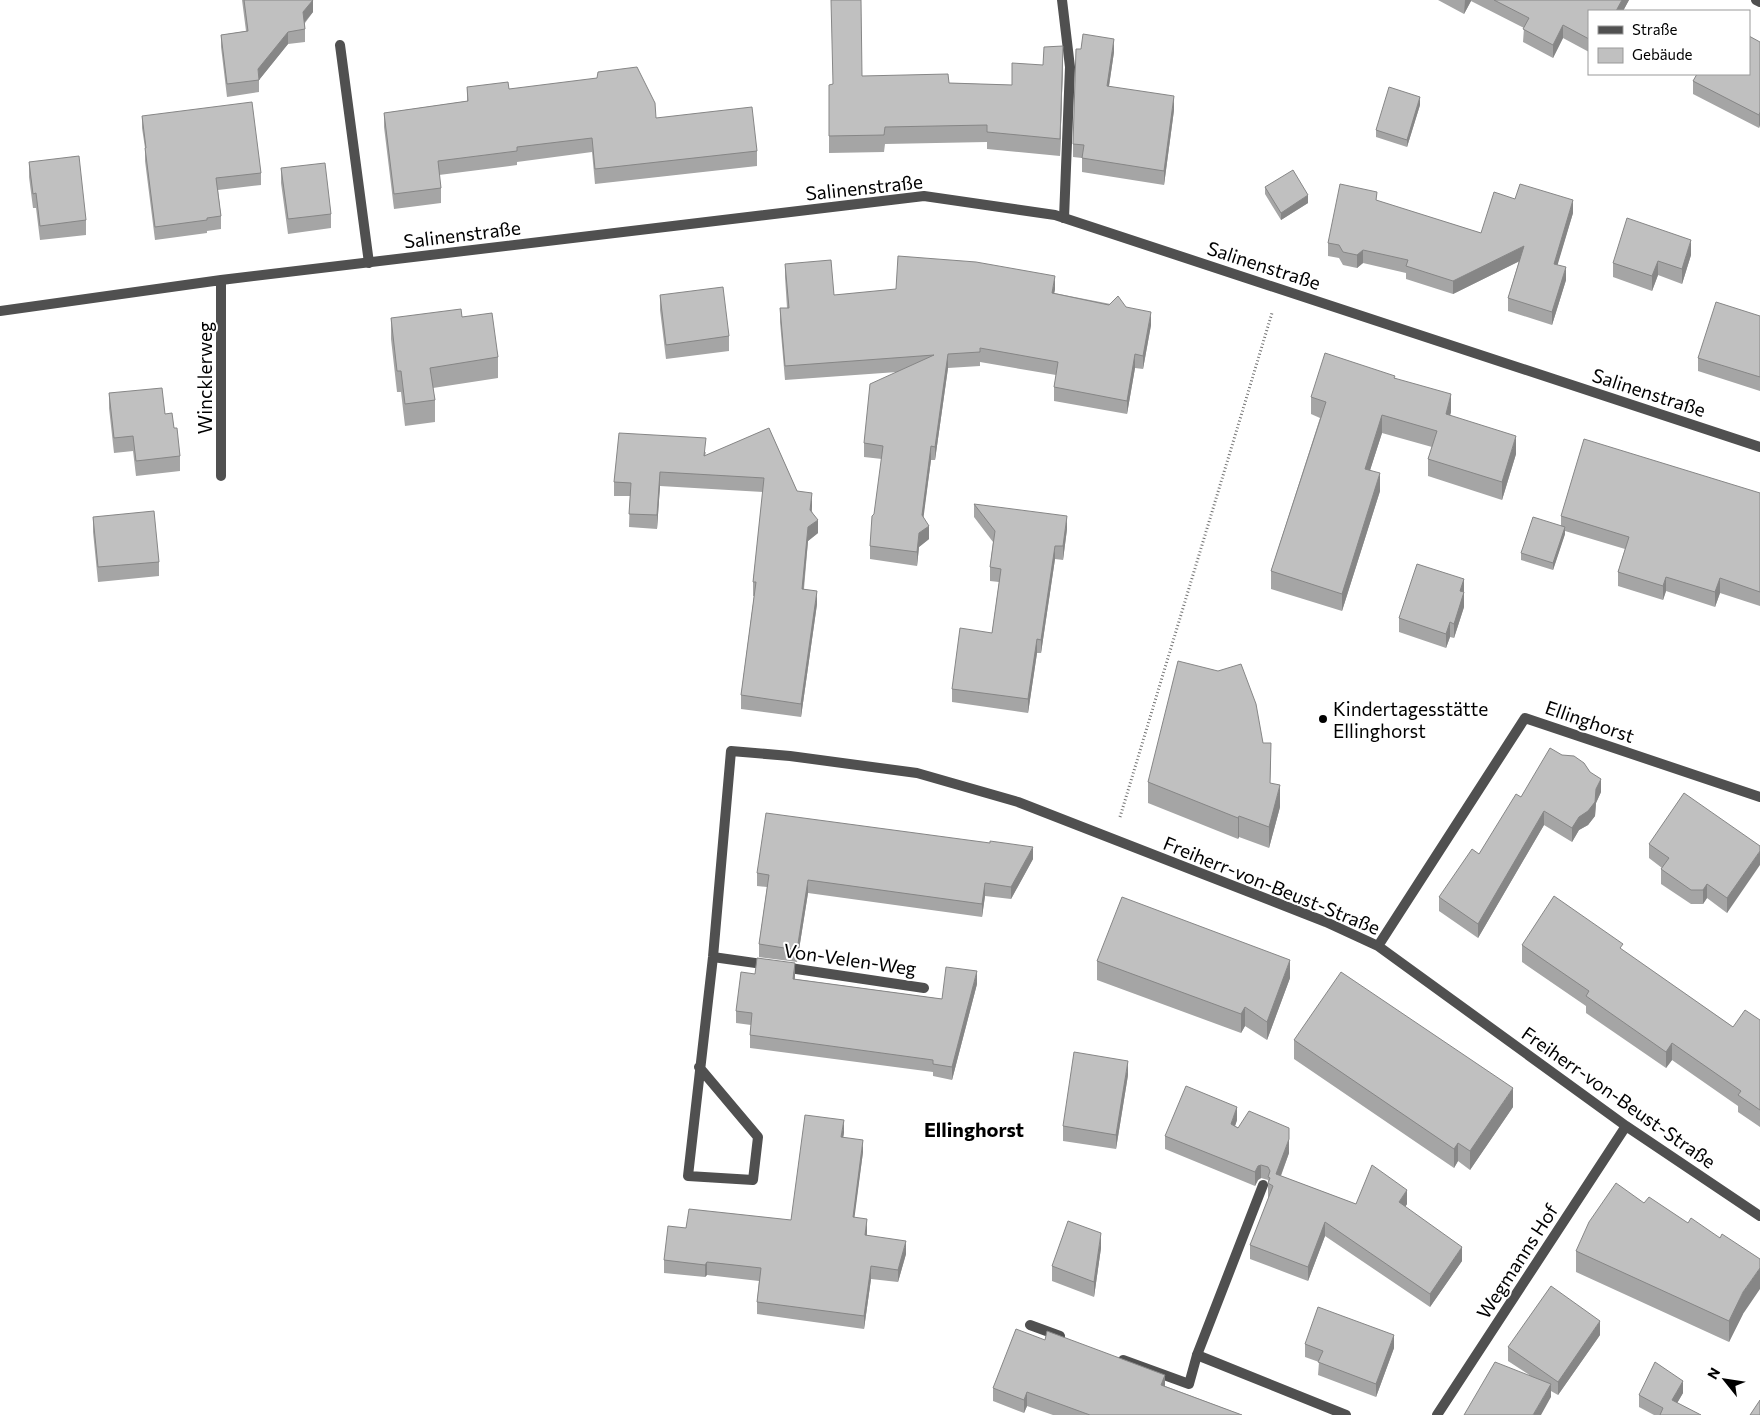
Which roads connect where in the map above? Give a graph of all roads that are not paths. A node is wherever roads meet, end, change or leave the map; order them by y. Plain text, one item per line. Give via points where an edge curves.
1 (1062, 0) edge
2 (1756, 0) edge
3 (1760, 2) edge
4 (340, 45) dead end
5 (1064, 218) junction
6 (369, 263) junction
7 (221, 280) junction
8 (0, 311) edge
9 (1760, 447) edge
10 (221, 476) dead end
11 (1760, 796) edge
12 (1378, 946) junction
13 (713, 957) junction
14 (924, 988) dead end
15 (700, 1067) junction
16 (1626, 1126) junction
17 (1263, 1185) dead end
18 (1760, 1216) edge
19 (1030, 1325) dead end
20 (1068, 1339) edge
21 (1197, 1355) junction
22 (1114, 1356) edge
23 (1346, 1415) edge
24 (1437, 1415) edge

1 - 5 street via 1070,67
2 - 3 street
4 - 6 street
5 - 6 street, Salinenstraße via 924,196
5 - 9 street, Salinenstraße
6 - 7 street, Salinenstraße
7 - 8 street, Salinenstraße
7 - 10 street, Wincklerweg
11 - 12 street, Ellinghorst via 1525,718
12 - 13 street, Freiherr-von-Beust-Straße via 1326,922 1018,802 917,773 730,751
12 - 16 street, Freiherr-von-Beust-Straße
13 - 14 street, Von-Velen-Weg
13 - 15 street
15 - 15 street via 688,1176 753,1180 758,1137
16 - 18 street, Freiherr-von-Beust-Straße
16 - 24 street, Wegmanns Hof
17 - 21 street
19 - 20 street
21 - 22 street via 1189,1384
21 - 23 street

